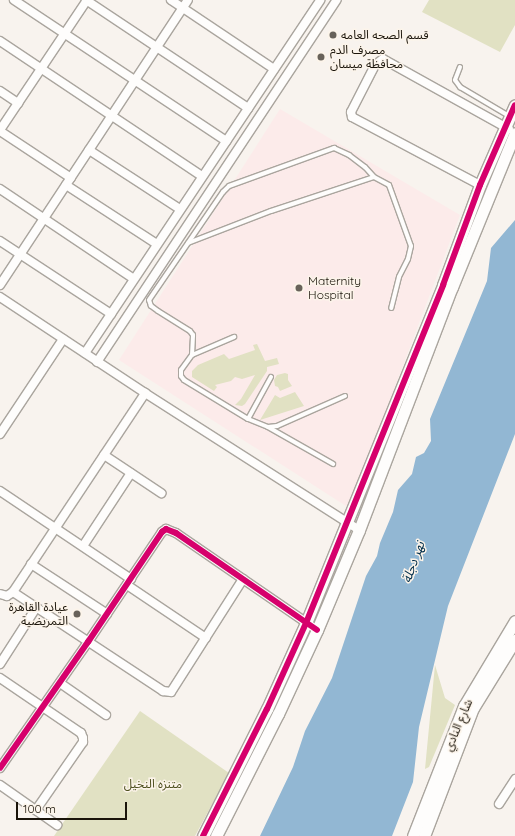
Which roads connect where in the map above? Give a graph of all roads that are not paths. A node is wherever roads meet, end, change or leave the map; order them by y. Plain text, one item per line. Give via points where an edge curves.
1 (14, 0) edge
2 (86, 0) edge
3 (171, 0) edge
4 (188, 0) edge
5 (320, 0) edge
6 (337, 0) edge
7 (183, 8) junction
8 (64, 33) junction
9 (0, 41) edge
10 (157, 47) junction
11 (460, 66) dead end
12 (274, 68) junction
13 (41, 69) junction
14 (135, 80) junction
15 (0, 92) edge
16 (18, 103) junction
17 (515, 105) edge
18 (248, 108) junction
19 (112, 116) junction
20 (510, 117) junction
21 (504, 127) junction
22 (0, 130) edge
23 (515, 133) edge
24 (226, 141) junction
25 (89, 150) junction
26 (219, 152) junction
27 (231, 160) junction
28 (202, 176) junction
29 (374, 177) junction
30 (68, 182) junction
31 (480, 185) junction
32 (0, 189) edge
33 (180, 209) junction
34 (44, 218) junction
35 (0, 241) edge
36 (188, 243) junction
37 (157, 244) junction
38 (20, 254) junction
39 (134, 279) junction
40 (0, 285) edge
41 (0, 297) edge
42 (391, 308) dead end
43 (111, 314) junction
44 (234, 337) dead end
45 (63, 339) junction
46 (85, 353) junction
47 (192, 355) junction
48 (97, 362) junction
49 (270, 377) dead end
50 (145, 394) junction
51 (344, 396) dead end
52 (248, 419) junction
53 (268, 427) junction
54 (0, 434) edge
55 (104, 456) junction
56 (333, 464) dead end
57 (131, 473) junction
58 (0, 491) edge
59 (161, 493) dead end
60 (347, 523) junction
61 (55, 528) junction
62 (359, 530) junction
63 (83, 546) junction
64 (31, 564) junction
65 (243, 579) junction
66 (129, 582) junction
67 (13, 592) junction
68 (0, 594) edge
69 (36, 608) junction
70 (107, 614) junction
71 (515, 621) edge
72 (306, 623) junction
73 (316, 630) junction
74 (206, 638) junction
75 (515, 640) edge
76 (88, 642) junction
77 (512, 652) edge
78 (0, 664) edge
79 (0, 678) edge
80 (60, 682) junction
81 (43, 707) junction
82 (106, 715) dead end
83 (0, 768) edge
84 (515, 779) edge
85 (0, 785) edge
86 (499, 804) dead end
87 (36, 810) junction
88 (57, 825) dead end
89 (203, 836) edge
90 (216, 836) edge
91 (413, 836) edge
92 (424, 836) edge

1 - 8 street
2 - 8 street
2 - 10 street
3 - 7 street
4 - 7 street
5 - 12 street
6 - 27 street
7 - 10 street
7 - 12 street
8 - 13 street
8 - 14 street
9 - 13 street
10 - 14 street
10 - 18 street
11 - 20 lane via 455,80 460,87
12 - 18 street
13 - 16 street
13 - 19 street
14 - 19 street
14 - 24 street
15 - 16 street
16 - 22 street
17 - 20 street
18 - 24 street
19 - 25 street
19 - 28 street
20 - 21 street
21 - 23 street
21 - 31 street
21 - 31 street via 383,59 375,65 350,112 352,117
22 - 30 street
23 - 62 street via 452,287
24 - 26 street
25 - 30 street
25 - 33 street
26 - 27 street
26 - 28 street
27 - 48 street
28 - 33 street
29 - 36 lane via 271,211
29 - 36 lane via 349,155 334,148 325,149 228,186
29 - 42 lane via 389,185 410,246
30 - 34 street
30 - 37 street
31 - 60 street
32 - 34 street
33 - 37 street
34 - 38 street
34 - 39 street
35 - 38 street
36 - 47 lane via 149,303 190,331 194,340
37 - 39 street
38 - 40 street
38 - 43 street
39 - 43 street
41 - 45 street
43 - 46 street
44 - 47 lane
45 - 46 street
45 - 54 street
46 - 48 street
47 - 52 lane via 181,370 184,380
48 - 50 street
49 - 52 lane
50 - 55 street
50 - 60 street
51 - 53 lane via 277,426
52 - 53 lane
53 - 56 lane
55 - 57 street
55 - 61 street
57 - 59 street
57 - 63 street
58 - 61 street
60 - 62 street
60 - 72 street
61 - 63 street
61 - 64 street
62 - 73 street
63 - 66 street
64 - 67 street
64 - 70 street
65 - 66 street via 176,533 166,529
65 - 72 street
65 - 74 street
66 - 70 street
66 - 74 street
67 - 68 street via 7,596
67 - 69 street
69 - 76 street
69 - 78 street
70 - 76 street
71 - 91 street, شارع النادي via 464,706
72 - 73 street
72 - 89 street via 260,723
73 - 90 street via 278,714
74 - 76 street via 171,692 167,692
75 - 77 street, شارع النادي
76 - 80 street
77 - 92 street, شارع النادي via 473,708
79 - 81 street
80 - 81 street
80 - 82 street
81 - 83 street
81 - 87 street via 81,733 83,742
84 - 86 street
85 - 87 street
87 - 88 street

